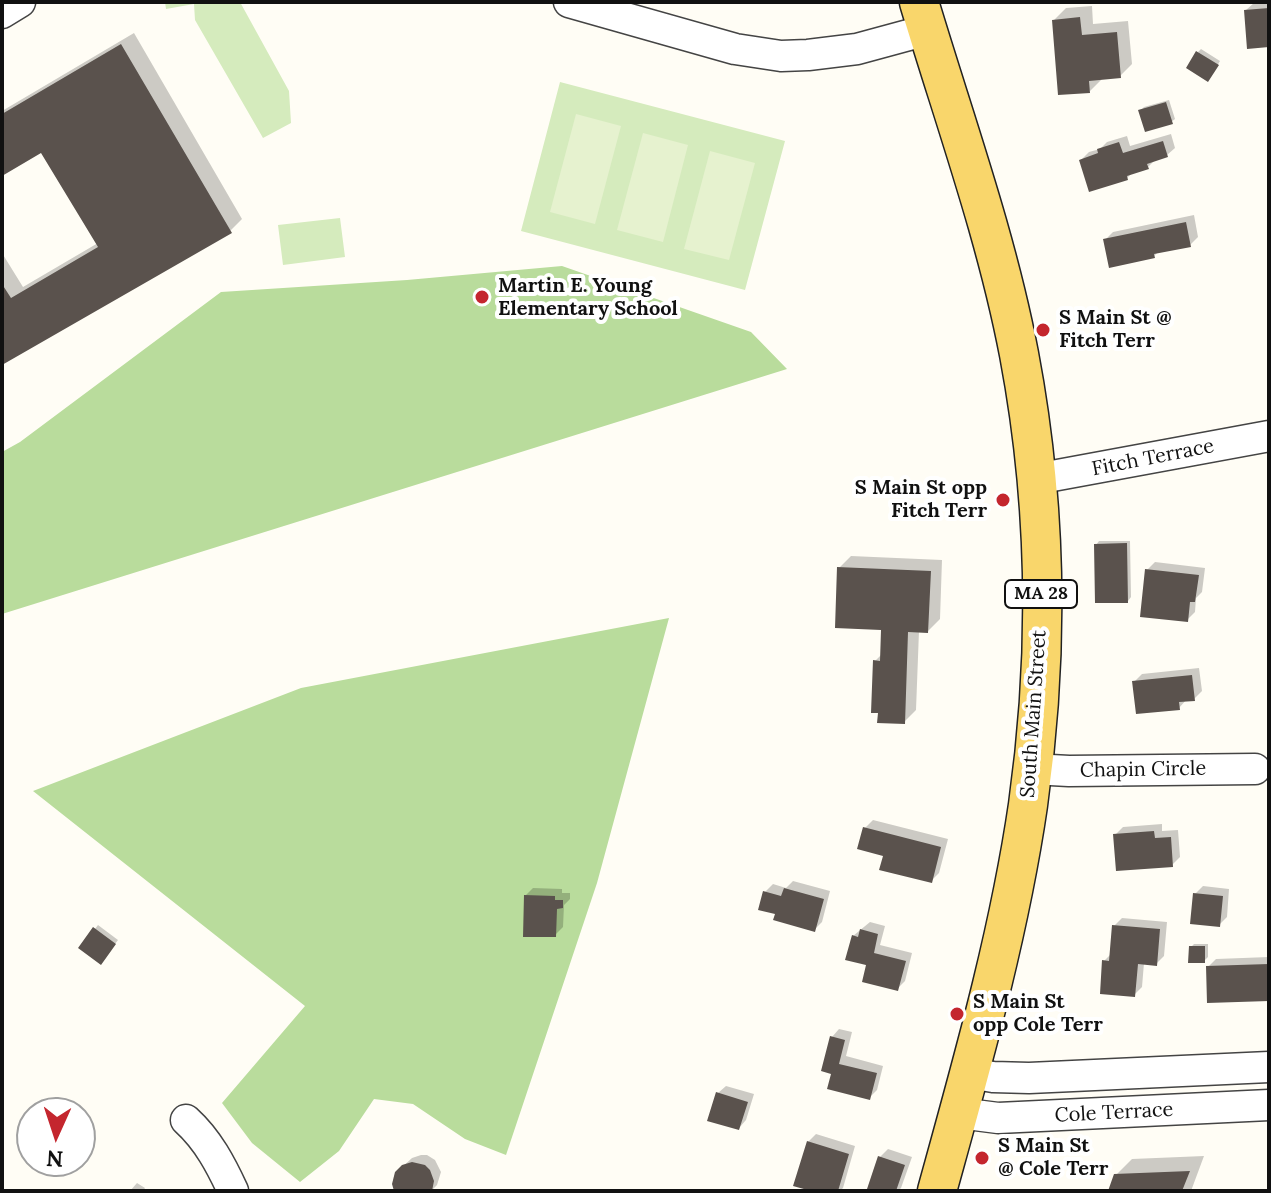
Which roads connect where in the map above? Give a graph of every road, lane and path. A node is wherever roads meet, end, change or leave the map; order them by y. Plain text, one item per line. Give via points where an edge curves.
1 (20, 2) edge
2 (569, 2) edge
3 (2, 13) edge
4 (923, 16) edge
5 (1269, 436) edge
6 (1036, 479) junction
7 (1032, 769) junction
8 (1255, 769) dead end
9 (1269, 1067) edge
10 (969, 1073) junction
11 (1269, 1105) edge
12 (959, 1113) junction
13 (186, 1120) dead end
14 (233, 1191) edge
15 (937, 1191) edge

1 - 3 street
2 - 4 street via 735,49 781,56 857,49
4 - 6 main road, South Main Street / MA 28 via 1003,281
5 - 6 street, Fitch Terrace
6 - 7 main road, South Main Street / MA 28 via 1041,601
7 - 8 street, Chapin Circle
7 - 10 main road, South Main Street / MA 28 via 1011,898
9 - 10 street, Cole Terrace via 1029,1078
10 - 12 main road, South Main Street / MA 28
11 - 12 street, Cole Terrace via 1009,1118
12 - 15 main road, South Main Street / MA 28
13 - 14 street via 215,1155

